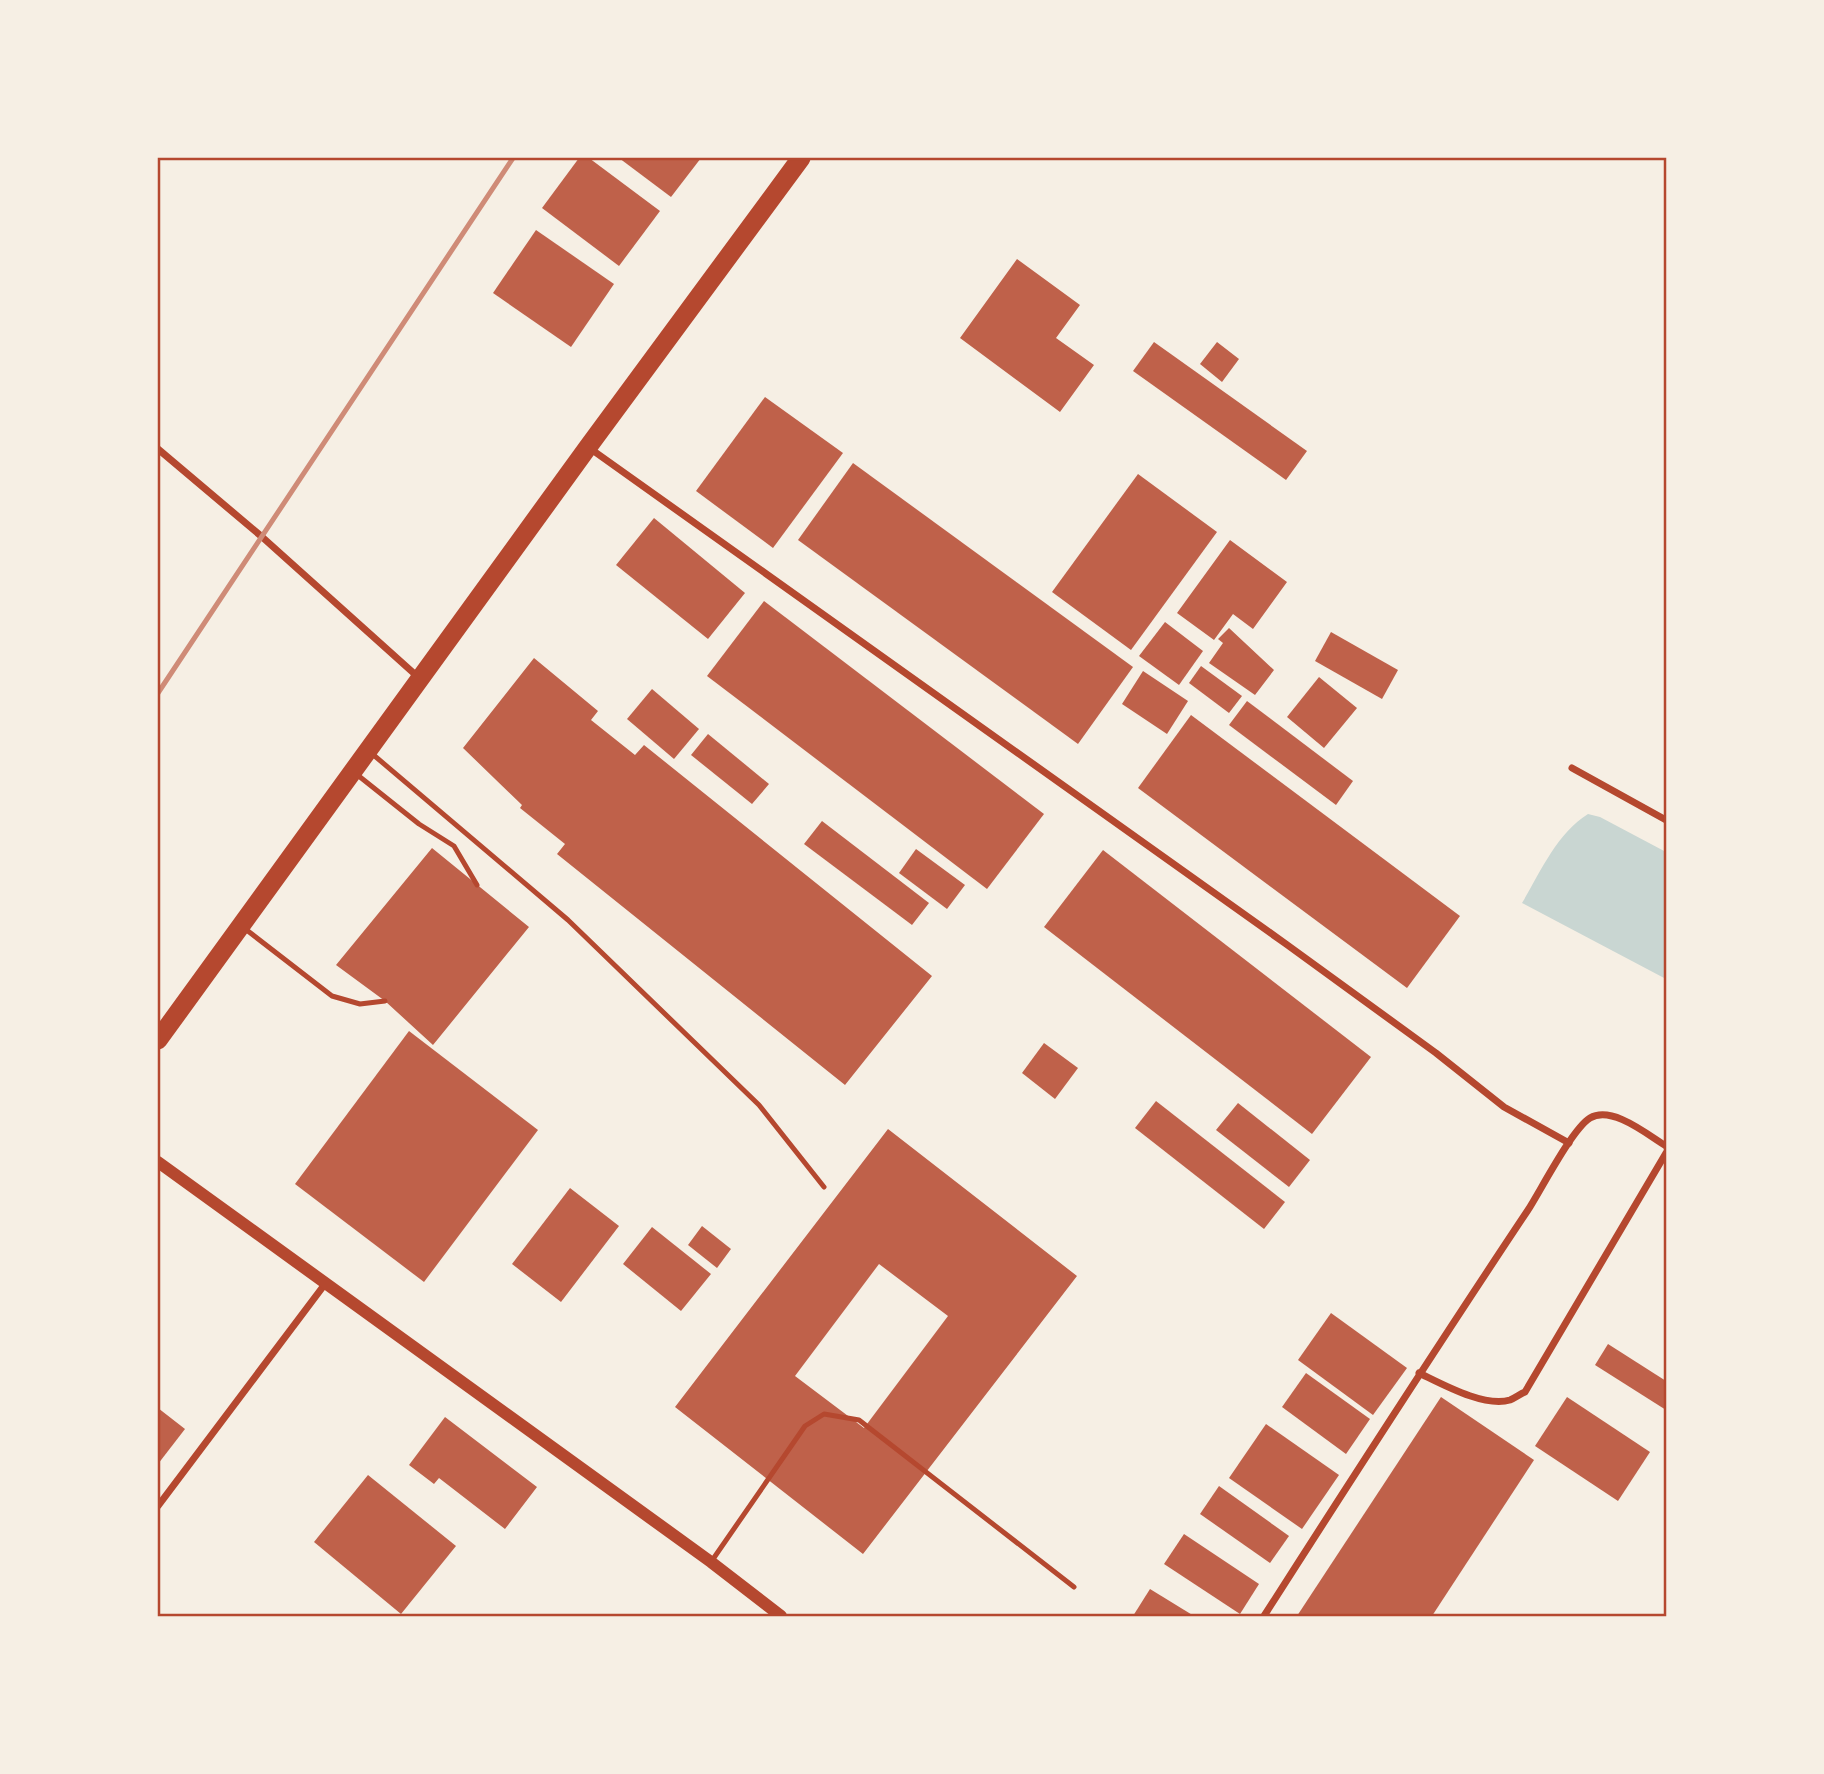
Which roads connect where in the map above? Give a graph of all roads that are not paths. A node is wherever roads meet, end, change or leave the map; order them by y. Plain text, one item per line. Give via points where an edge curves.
1 (801, 158) edge
2 (588, 447) junction
3 (158, 449) edge
4 (420, 679) junction
5 (368, 750) junction
6 (1572, 768) dead end
7 (352, 771) junction
8 (1667, 820) edge
9 (477, 885) dead end
10 (240, 925) junction
11 (385, 1002) dead end
12 (158, 1040) edge
13 (1569, 1143) junction
14 (1667, 1146) edge
15 (1667, 1153) edge
16 (158, 1163) edge
17 (824, 1187) dead end
18 (325, 1284) junction
19 (1419, 1373) junction
20 (158, 1506) edge
21 (711, 1562) junction
22 (1074, 1587) dead end
23 (781, 1616) edge
24 (1264, 1616) edge

1 - 2 highway
2 - 4 highway
2 - 13 street via 1286,944 1504,1107
3 - 4 street
4 - 5 highway
5 - 7 highway
5 - 17 lane via 568,920 759,1105
6 - 8 street
7 - 9 lane via 454,846
7 - 10 highway
10 - 11 lane via 332,996 360,1004
10 - 12 highway
13 - 14 street via 1591,1118 1608,1115 1622,1118
13 - 19 street
15 - 19 street via 1525,1392 1509,1400 1492,1401
16 - 18 street
18 - 20 street
18 - 21 street
19 - 24 street
21 - 22 lane via 805,1426 824,1414 859,1420
21 - 23 street

